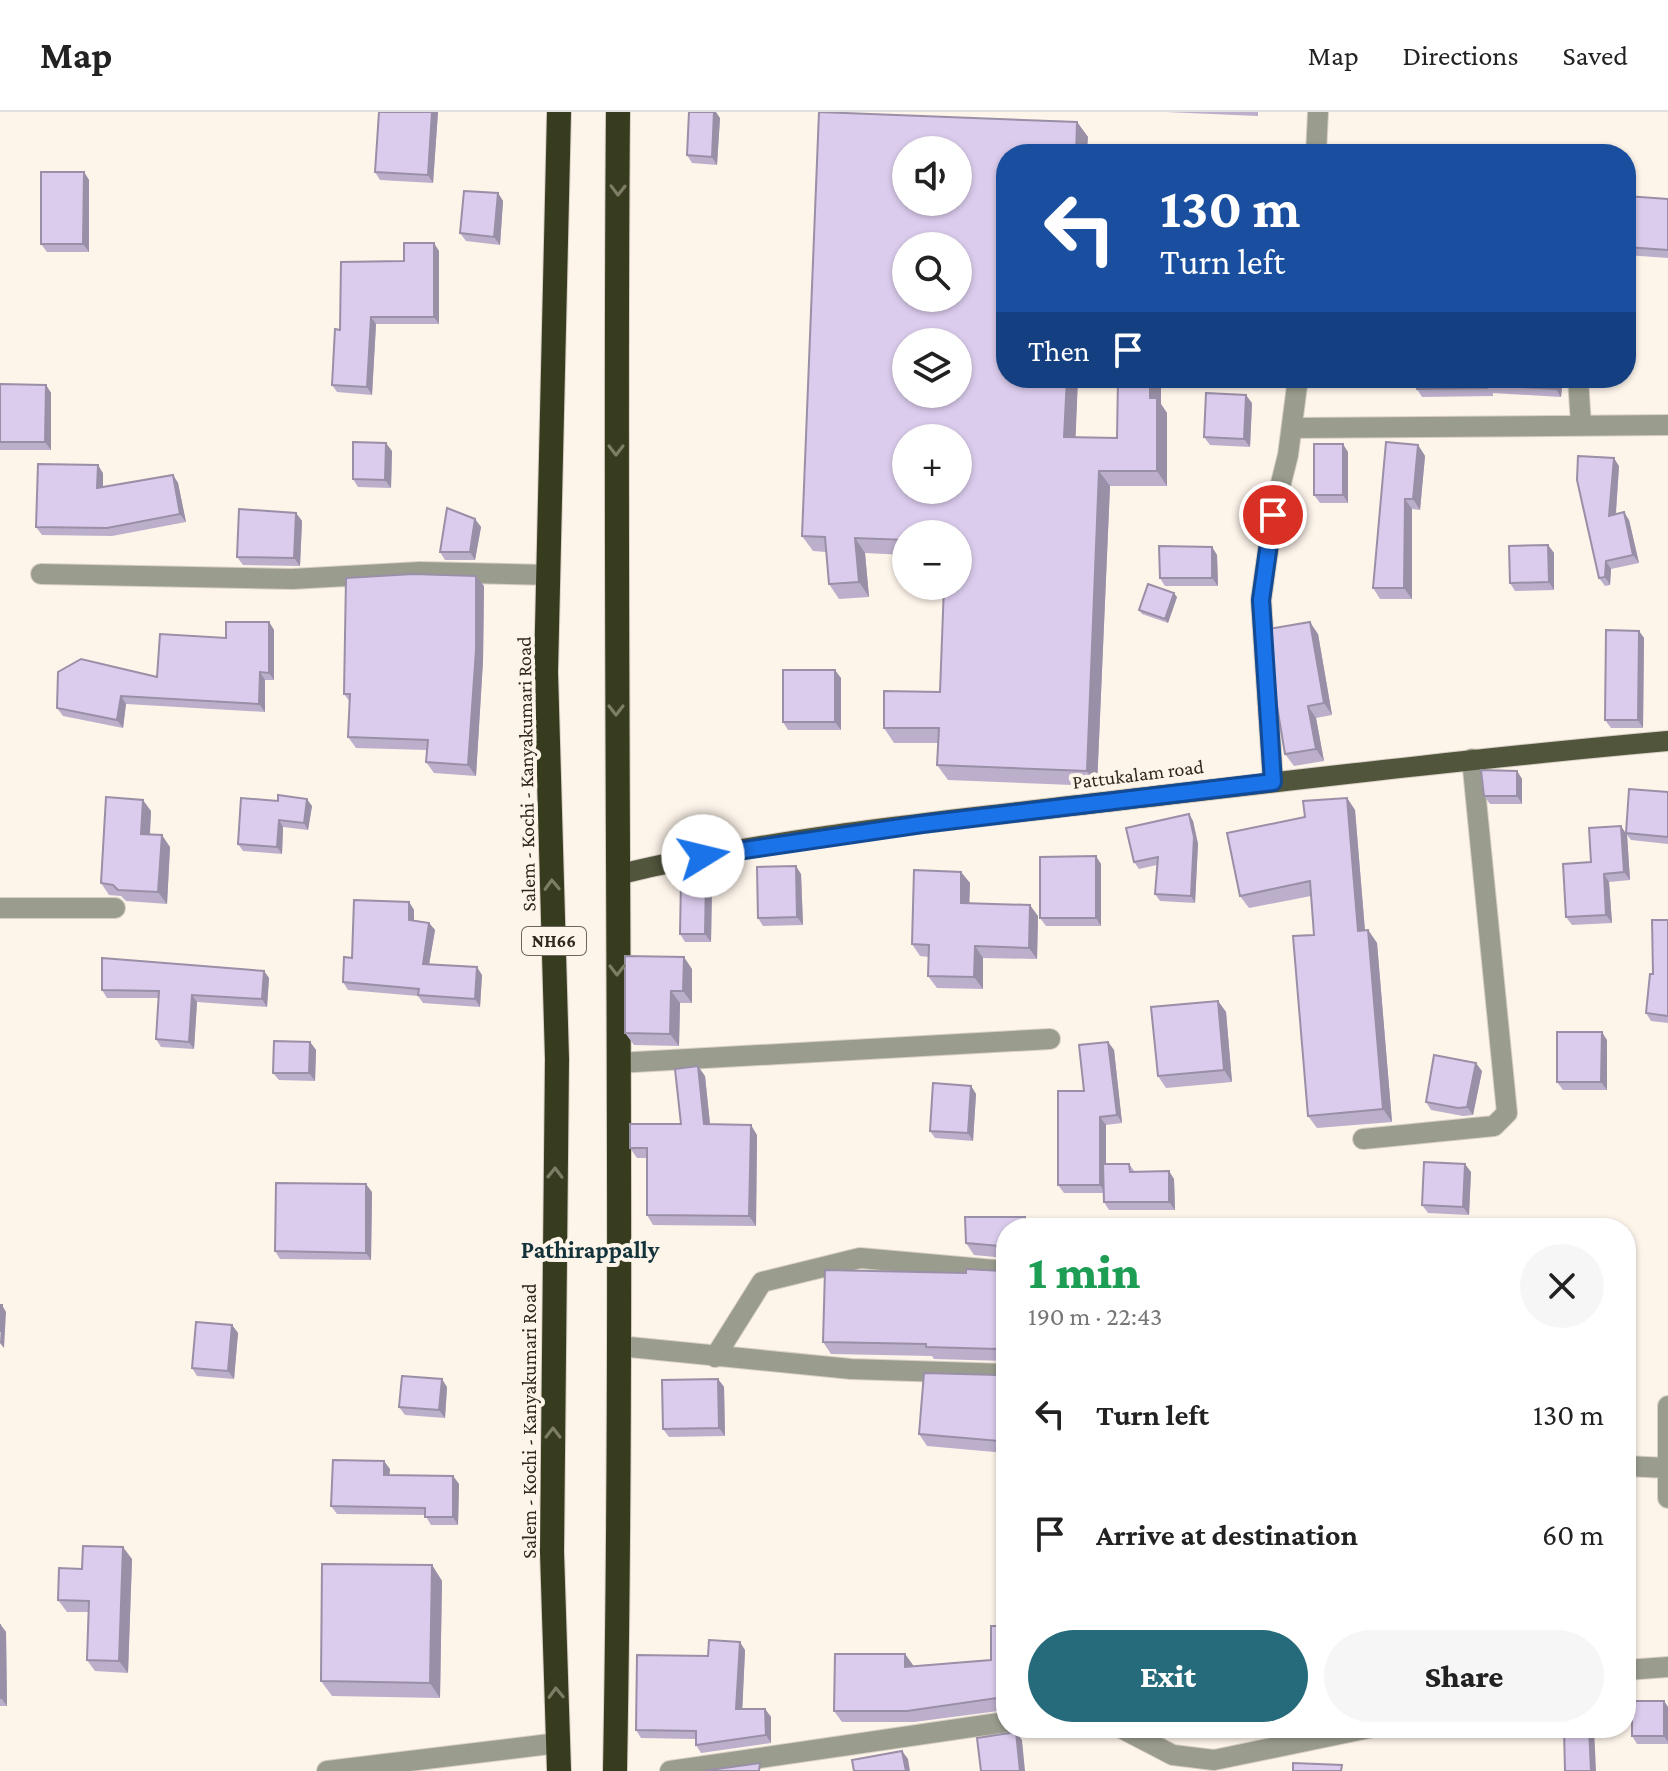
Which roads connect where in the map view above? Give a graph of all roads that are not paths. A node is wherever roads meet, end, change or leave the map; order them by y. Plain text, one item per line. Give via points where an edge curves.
1 (559, 112) edge
2 (618, 112) edge
3 (1318, 112) edge
4 (1316, 144) edge
5 (1297, 388) edge
6 (1579, 388) edge
7 (1581, 425) junction
8 (1668, 425) edge
9 (1292, 428) junction
10 (41, 574) dead end
11 (549, 575) junction
12 (1668, 741) edge
13 (1472, 759) junction
14 (1273, 782) junction
15 (617, 875) junction
16 (0, 908) edge
17 (115, 908) edge
18 (1050, 1039) dead end
19 (617, 1063) junction
20 (1363, 1139) dead end
21 (996, 1270) edge
22 (619, 1346) junction
23 (715, 1357) junction
24 (996, 1374) edge
25 (1668, 1406) edge
26 (1636, 1466) edge
27 (1667, 1468) edge
28 (1668, 1498) edge
29 (1668, 1667) edge
30 (1636, 1669) edge
31 (996, 1723) edge
32 (1140, 1738) edge
33 (1327, 1738) edge
34 (558, 1743) junction
35 (1215, 1765) edge
36 (327, 1771) edge
37 (559, 1771) edge
38 (615, 1771) edge
39 (670, 1771) edge

1 - 11 highway, Salem - Kochi - Kanyakumari Road / NH66
2 -> 15 highway
3 - 4 street
5 - 9 street
6 - 7 street
7 - 8 street
7 - 9 street
9 - 14 street via 1261,600
10 - 11 street via 292,579 420,572
34 -> 11 highway, Salem - Kochi - Kanyakumari Road / NH66 via 552,1552 557,1059 546,672
12 - 13 main road, Pattukalam road
13 - 14 main road, Pattukalam road
13 - 20 street via 1507,1113 1494,1126
14 - 15 main road, Pattukalam road via 841,835
15 -> 19 highway
16 - 17 street
18 - 19 street
19 - 22 highway
21 - 23 street via 860,1258 762,1282
22 - 23 street
22 - 38 highway
23 - 24 street
25 - 27 street
26 - 27 street
27 - 28 street
29 - 30 street
31 - 39 street
32 - 35 street via 1173,1755
33 - 35 street
34 - 36 street
34 - 37 highway, Salem - Kochi - Kanyakumari Road / NH66

